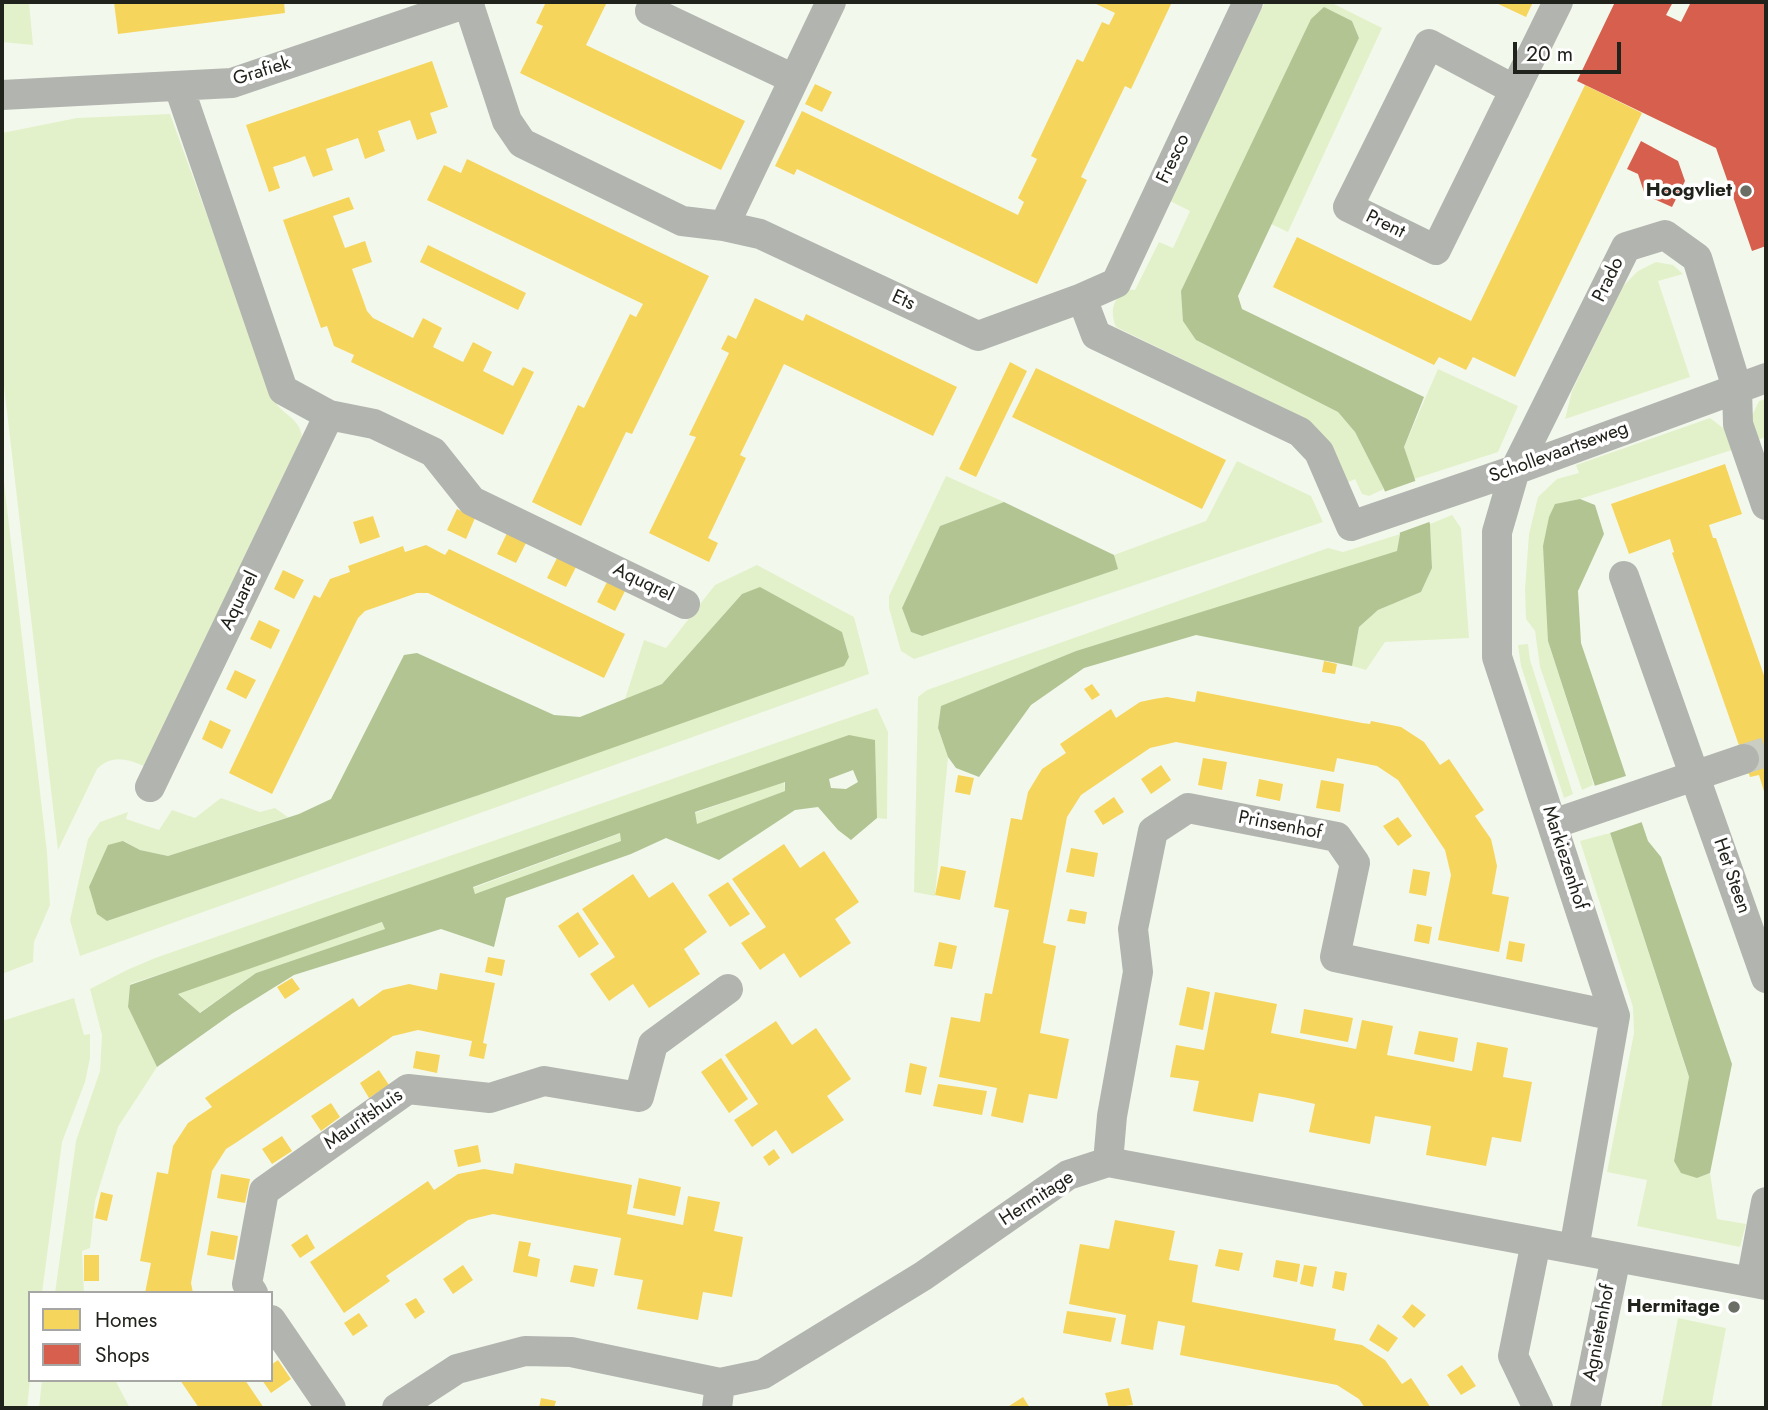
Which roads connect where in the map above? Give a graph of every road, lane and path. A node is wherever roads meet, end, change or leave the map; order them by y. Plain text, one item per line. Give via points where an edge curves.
1 (469, 2) edge
2 (831, 2) edge
3 (1248, 2) edge
4 (1558, 2) edge
5 (650, 11) dead end
6 (794, 79) junction
7 (179, 87) junction
8 (1514, 90) junction
9 (2, 95) edge
10 (724, 226) junction
11 (1082, 298) junction
12 (1766, 378) edge
13 (1737, 388) junction
14 (329, 415) junction
15 (1515, 470) junction
16 (1766, 505) edge
17 (1623, 576) dead end
18 (685, 604) dead end
19 (1744, 759) tunnel mouth
20 (1695, 775) junction
21 (150, 787) dead end
22 (1553, 824) junction
23 (1766, 978) edge
24 (728, 989) dead end
25 (1615, 1016) junction
26 (1108, 1162) junction
27 (1766, 1202) edge
28 (1536, 1242) junction
29 (1574, 1248) junction
30 (1616, 1257) junction
31 (1758, 1284) edge
32 (252, 1291) edge
33 (273, 1323) edge
34 (719, 1396) edge
35 (331, 1408) edge
36 (397, 1408) edge
37 (1538, 1408) edge
38 (1585, 1408) edge

1 - 7 street, Grafiek via 232,83
1 - 10 street, Ets via 507,121 522,143 682,221
2 - 6 street
3 - 11 street, Fresco via 1116,283
4 - 8 street, Prent
5 - 6 street
6 - 10 street
7 - 9 street, Grafiek
7 - 14 street via 283,390
8 - 8 street, Prent via 1429,44 1348,207 1436,250
10 - 11 street, Ets via 760,234 978,335
11 - 15 street, Schollevaartseweg via 1096,335 1300,432 1319,452 1351,526
12 - 13 street, Schollevaartseweg
13 - 15 street, Schollevaartseweg
13 - 15 street, Prado via 1697,258 1665,235 1626,247
13 - 16 street via 1738,424
14 - 18 street, Aquqrel via 374,424 433,452 472,501
14 - 21 street, Aquarel
15 - 22 street, Markiezenhof via 1497,532 1497,657
17 - 20 street, Het Steen
19 - 20 street
20 - 22 street
20 - 23 street, Het Steen
22 - 25 street, Markiezenhof
24 - 32 street, Mauritshuis via 653,1044 639,1097 544,1081 490,1098 408,1089 264,1191 247,1284
25 - 26 street, Prinsenhof via 1335,957 1355,863 1337,837 1188,808 1153,831 1133,929 1138,972
25 - 29 street, Markiezenhof
26 - 28 street, Hermitage
26 - 34 street, Hermitage via 1068,1175 923,1276
27 - 31 street
28 - 29 street, Hermitage
28 - 37 street via 1513,1356
29 - 30 street, Hermitage
30 - 31 street, Hermitage
30 - 38 street, Agnietenhof
33 - 35 street
34 - 36 street, Hermitage via 571,1352 525,1351 457,1369

